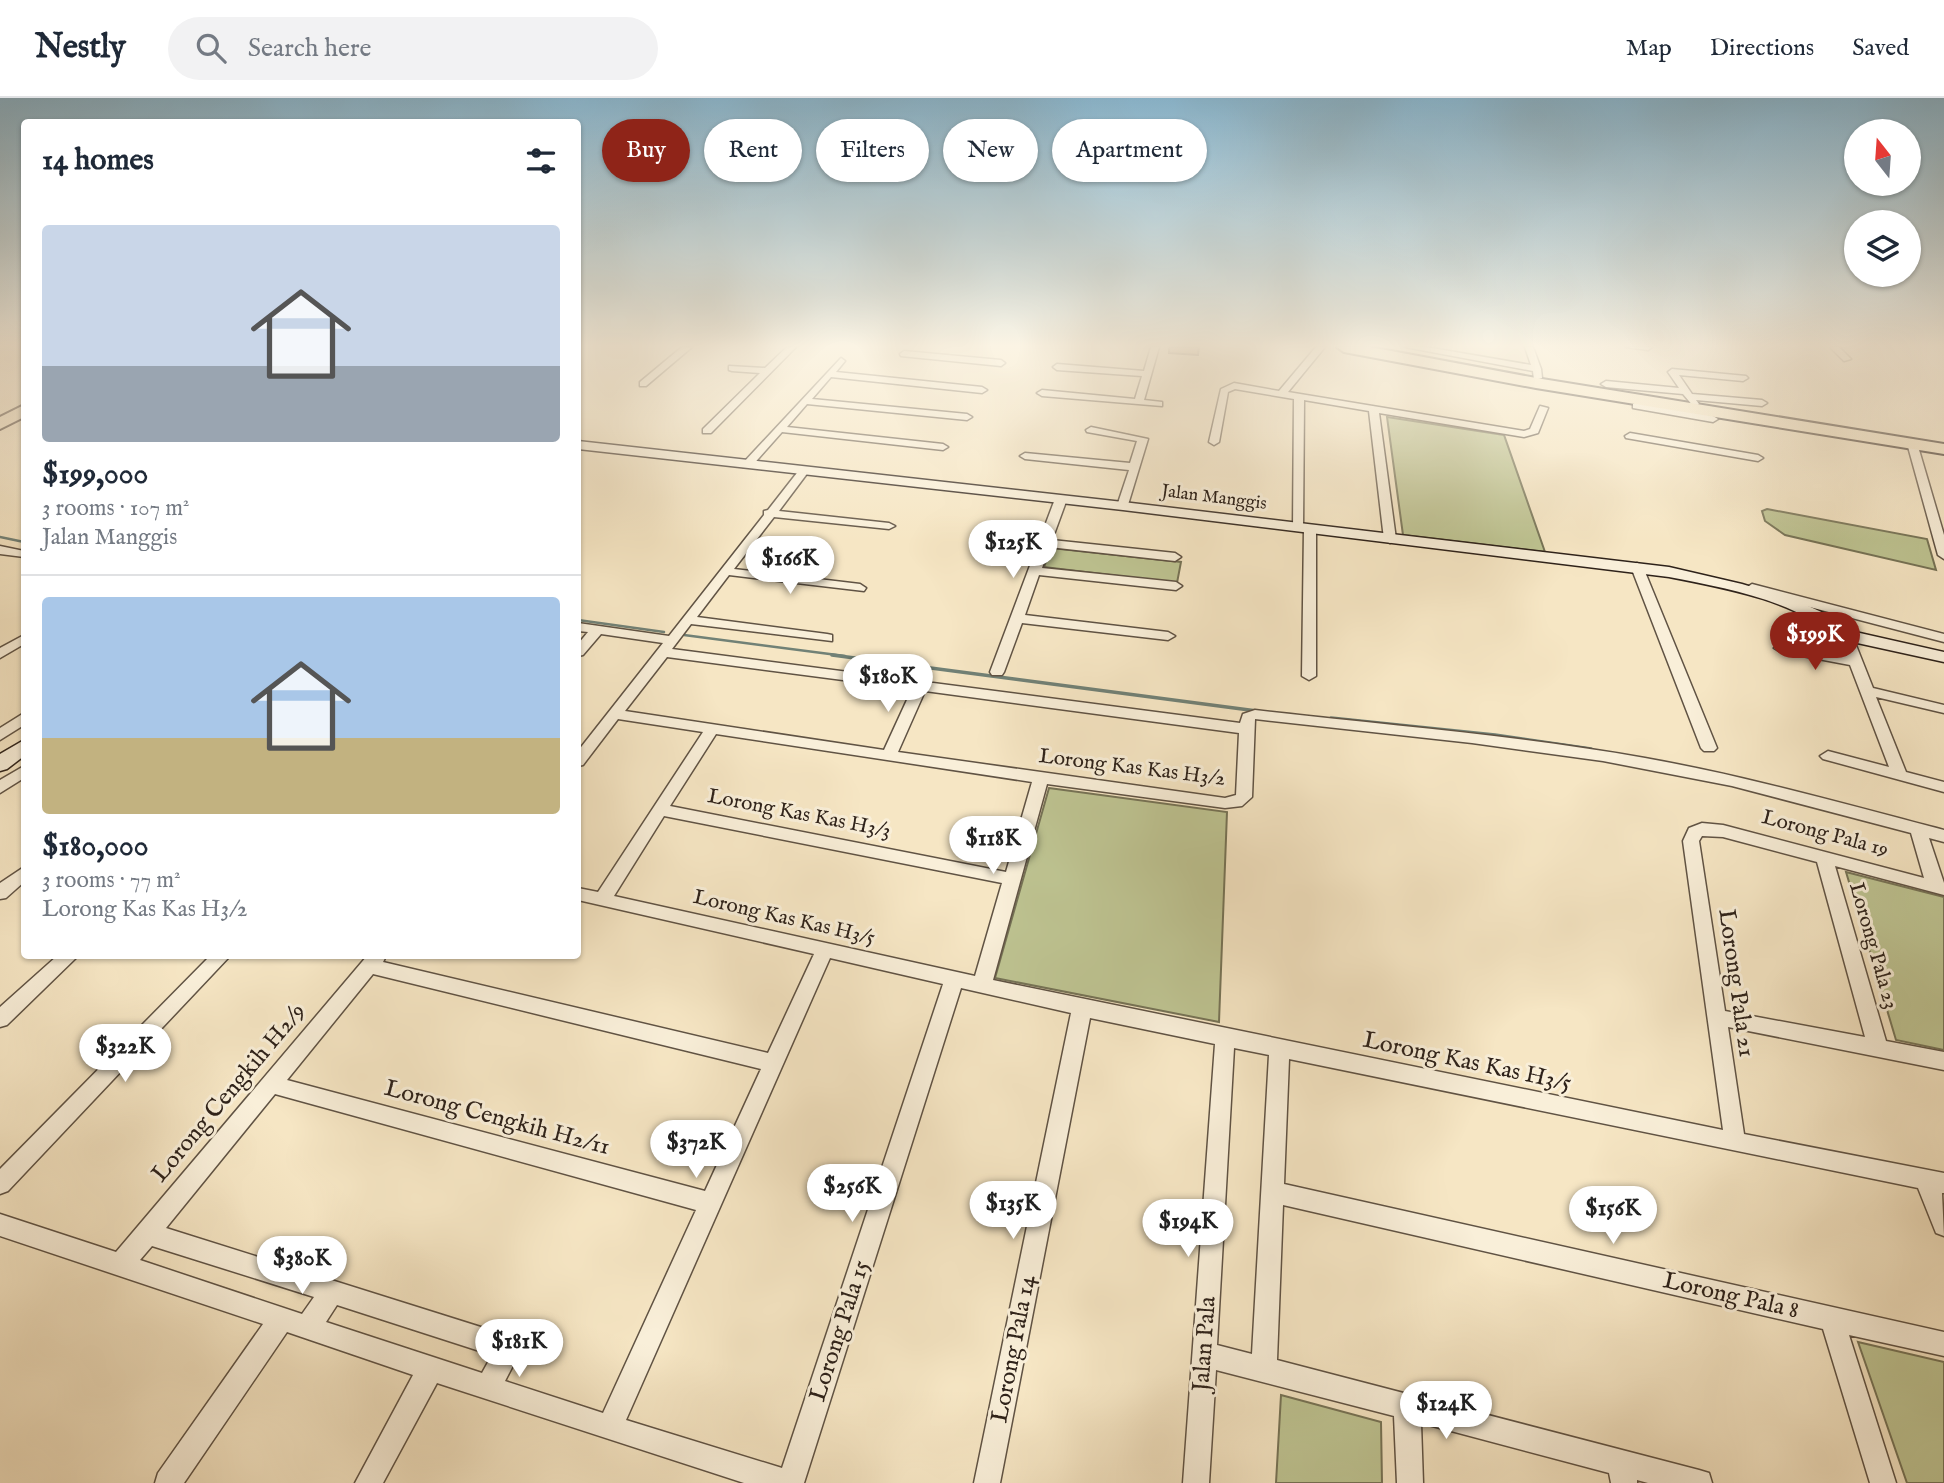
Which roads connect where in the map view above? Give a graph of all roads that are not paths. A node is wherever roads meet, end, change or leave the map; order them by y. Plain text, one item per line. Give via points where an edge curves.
1 (21, 412) edge
2 (726, 412) edge
3 (795, 412) edge
4 (913, 412) edge
5 (1221, 412) edge
6 (1299, 412) edge
7 (1374, 412) edge
8 (1390, 412) edge
9 (1542, 412) edge
10 (1672, 412) edge
11 (1683, 412) edge
12 (1692, 412) edge
13 (1764, 412) edge
14 (967, 417) dead end
15 (1713, 419) dead end
16 (0, 424) edge
17 (779, 429) junction
18 (1091, 429) dead end
19 (706, 431) dead end
20 (1672, 435) junction
21 (1630, 436) dead end
22 (1214, 442) dead end
23 (1936, 444) edge
24 (581, 445) edge
25 (943, 447) dead end
26 (1025, 456) dead end
27 (1758, 458) dead end
28 (747, 465) junction
29 (1134, 467) junction
30 (804, 471) junction
31 (1061, 499) junction
32 (1123, 506) junction
33 (768, 513) junction
34 (889, 527) dead end
35 (1303, 528) junction
36 (1390, 539) junction
37 (1044, 543) junction
38 (0, 550) edge
39 (21, 554) edge
40 (1944, 555) edge
41 (1175, 557) dead end
42 (1637, 568) junction
43 (725, 571) junction
44 (1034, 571) junction
45 (1176, 586) dead end
46 (860, 588) dead end
47 (1733, 588) junction
48 (1016, 618) junction
49 (687, 620) junction
50 (581, 627) edge
51 (597, 630) junction
52 (1841, 630) junction
53 (1168, 636) dead end
54 (827, 638) dead end
55 (1944, 638) edge
56 (21, 641) edge
57 (668, 646) junction
58 (1781, 648) dead end
59 (581, 649) edge
60 (0, 654) edge
61 (1944, 657) edge
62 (1855, 662) junction
63 (997, 672) dead end
64 (1310, 676) dead end
65 (920, 686) junction
66 (1865, 690) junction
67 (1944, 709) edge
68 (614, 714) junction
69 (712, 729) junction
70 (1247, 729) junction
71 (20, 732) edge
72 (0, 747) edge
73 (1709, 748) dead end
74 (889, 756) junction
75 (1828, 756) dead end
76 (581, 757) edge
77 (0, 764) edge
78 (21, 773) edge
79 (1900, 776) junction
80 (1041, 778) junction
81 (1944, 787) edge
82 (0, 788) edge
83 (661, 810) junction
84 (1918, 829) junction
85 (1695, 832) joint
86 (1944, 836) edge
87 (1824, 857) junction
88 (21, 876) edge
89 (1012, 879) junction
90 (1940, 888) edge
91 (0, 893) edge
92 (581, 895) edge
93 (602, 900) junction
94 (825, 950) junction
95 (66, 959) edge
96 (218, 959) edge
97 (373, 961) edge
98 (954, 979) junction
99 (982, 985) junction
100 (1082, 1008) junction
101 (1716, 1017) junction
102 (0, 1018) edge
103 (1225, 1038) junction
104 (1878, 1048) junction
105 (1279, 1049) junction
106 (1944, 1060) edge
107 (772, 1063) junction
108 (270, 1084) junction
109 (1735, 1142) junction
110 (1935, 1181) edge
111 (0, 1184) edge
112 (1272, 1192) junction
113 (710, 1203) junction
114 (0, 1225) edge
115 (1944, 1225) edge
116 (147, 1233) junction
117 (121, 1265) junction
118 (332, 1292) junction
119 (282, 1318) junction
120 (1832, 1319) junction
121 (308, 1326) junction
122 (1944, 1345) edge
123 (1204, 1354) junction
124 (431, 1368) junction
125 (1264, 1369) junction
126 (488, 1387) junction
127 (1407, 1407) junction
128 (609, 1428) junction
129 (1622, 1473) edge
130 (168, 1483) edge
131 (368, 1483) edge
132 (789, 1483) edge
133 (987, 1483) edge
134 (1196, 1483) edge
135 (1410, 1483) edge
136 (1699, 1483) edge
137 (1882, 1483) edge

1 - 16 highway
2 - 19 street
3 - 17 street
4 - 14 street
5 - 22 street
6 - 35 street
7 - 36 street
8 - 9 street via 1524,434 1534,431
10 - 20 street
11 - 15 street
12 - 23 highway
13 - 23 highway
17 - 25 street
17 - 28 street
18 - 29 street via 1141,436
20 - 21 street
20 - 27 street
23 - 40 street
24 - 28 street, Jalan Manggis
26 - 29 street
28 - 30 street, Jalan Manggis
29 - 32 street
30 - 31 street, Jalan Manggis
30 - 33 street
31 - 32 street, Jalan Manggis
31 - 37 street
32 - 35 street, Jalan Manggis
33 - 34 street
33 - 43 street
35 - 36 street, Jalan Manggis
35 - 64 street
36 - 42 street, Jalan Manggis
37 - 41 street
37 - 44 street
38 - 39 street
42 - 47 street, Jalan Manggis
42 - 73 street
43 - 46 street
43 - 49 street
44 - 45 street
44 - 48 street
47 - 52 street, Jalan Manggis via 1813,612
47 - 55 street via 1745,586
48 - 53 street
48 - 63 street
49 - 54 street
49 - 57 street
50 - 51 street
51 - 57 street
51 - 59 street
52 - 61 street, Jalan Manggis
52 - 62 street
56 - 60 street
57 - 65 street
57 - 68 street
58 - 62 street
62 - 66 street
65 - 70 street
65 - 74 street
66 - 67 street
66 - 79 street
68 - 69 street, Lorong Kas Kas H3/2
68 - 76 street
69 - 74 street, Lorong Kas Kas H3/2
69 - 83 street
70 - 80 street, Lorong Kas Kas H3/2 via 1244,797 1236,802
70 - 84 street via 1248,717 1255,714 1556,749 1712,777
71 - 72 street
71 - 77 street
74 - 80 street, Lorong Kas Kas H3/2
75 - 79 street
78 - 82 street
79 - 81 street
80 - 89 street
83 - 89 street, Lorong Kas Kas H3/3
83 - 93 street
84 - 86 street
84 - 90 street
85 - 87 street, Lorong Pala 19 via 1723,831
85 - 101 street, Lorong Pala 21 via 1690,841
87 - 90 street, Lorong Pala 19
87 - 104 street, Lorong Pala 23
88 - 91 street
89 - 99 street
92 - 93 street, Lorong Kas Kas H3/5
93 - 94 street, Lorong Kas Kas H3/5
94 - 98 street, Lorong Kas Kas H3/5
94 - 107 street
95 - 102 street
96 - 111 street
97 - 107 street
97 - 108 street, Lorong Cengkih H2/9
98 - 99 street, Lorong Kas Kas H3/5
98 - 132 street, Lorong Pala 15
99 - 100 street, Lorong Kas Kas H3/5
100 - 103 street, Lorong Kas Kas H3/5
100 - 133 street, Lorong Pala 14
101 - 104 street
101 - 109 street, Lorong Pala 21
103 - 105 street, Lorong Kas Kas H3/5
103 - 123 street, Jalan Pala
104 - 106 street
105 - 109 street, Lorong Kas Kas H3/5
105 - 112 street
107 - 113 street
108 - 113 street, Lorong Cengkih H2/11
108 - 116 street, Lorong Cengkih H2/9
109 - 110 street, Lorong Kas Kas H3/5
110 - 115 street
112 - 120 street, Lorong Pala 8
112 - 125 street
113 - 128 street
114 - 117 street
116 - 117 street, Lorong Cengkih H2/9
116 - 118 street
117 - 119 street
118 - 121 street
118 - 126 street via 510,1348
119 - 121 street
119 - 130 street
120 - 122 street, Lorong Pala 8
120 - 137 street
121 - 124 street
123 - 125 street
123 - 134 street, Jalan Pala
124 - 126 street
124 - 131 street
125 - 127 street
126 - 128 street
127 - 129 street
127 - 135 street
128 - 132 street
129 - 136 street

